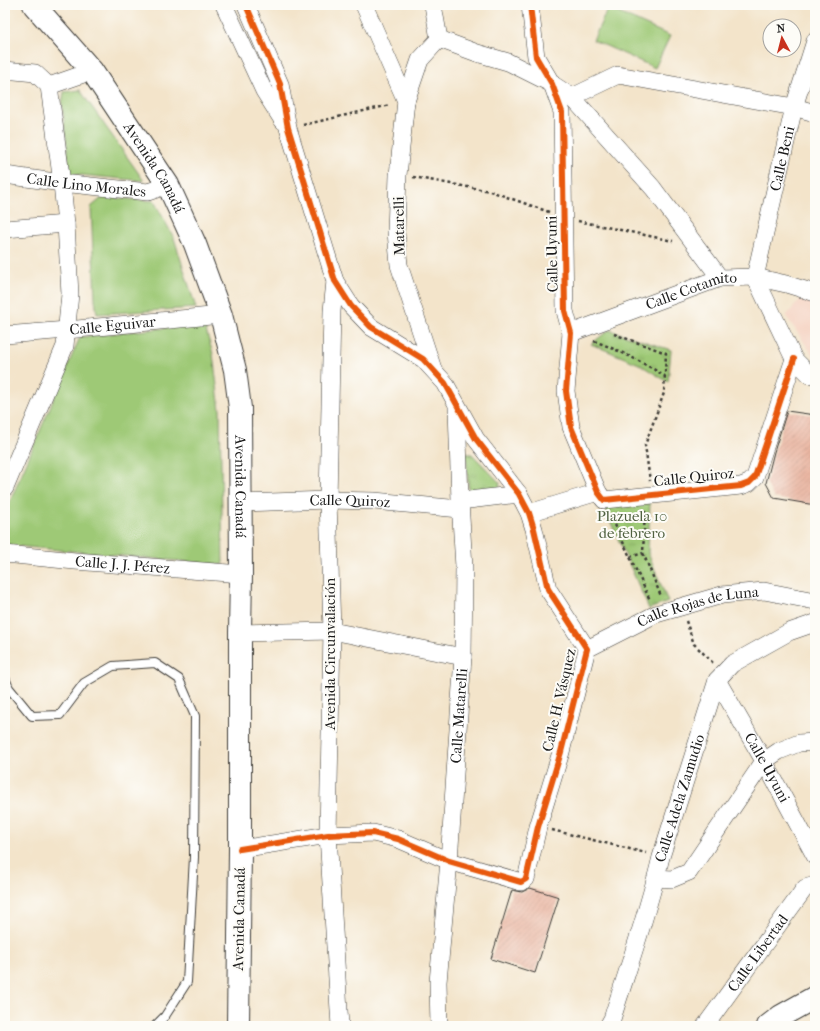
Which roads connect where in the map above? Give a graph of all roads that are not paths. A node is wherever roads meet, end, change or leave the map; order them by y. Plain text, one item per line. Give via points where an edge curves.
1 (34, 5) edge
2 (224, 5) edge
3 (246, 5) edge
4 (364, 5) edge
5 (433, 5) edge
6 (530, 5) edge
7 (439, 39) junction
8 (815, 41) edge
9 (5, 70) edge
10 (92, 71) junction
11 (552, 84) junction
12 (49, 86) junction
13 (572, 97) junction
14 (406, 101) junction
15 (794, 107) junction
16 (815, 113) edge
17 (288, 128) junction
18 (5, 175) edge
19 (62, 183) junction
20 (168, 184) junction
21 (66, 224) junction
22 (5, 229) edge
23 (755, 277) junction
24 (720, 278) junction
25 (335, 281) junction
26 (815, 293) edge
27 (221, 315) junction
28 (67, 330) junction
29 (571, 333) junction
30 (5, 335) edge
31 (794, 359) junction
32 (434, 371) junction
33 (810, 375) dead end
34 (457, 406) junction
35 (5, 488) edge
36 (519, 494) junction
37 (601, 496) junction
38 (328, 500) junction
39 (240, 503) junction
40 (460, 505) junction
41 (529, 513) junction
42 (5, 554) edge
43 (241, 574) junction
44 (815, 601) edge
45 (815, 623) edge
46 (332, 631) junction
47 (240, 633) junction
48 (587, 649) junction
49 (463, 657) junction
50 (720, 677) junction
51 (5, 678) edge
52 (815, 742) edge
53 (764, 761) junction
54 (328, 835) junction
55 (240, 849) junction
56 (815, 856) edge
57 (449, 861) junction
58 (656, 878) junction
59 (815, 885) edge
60 (815, 997) edge
61 (155, 1026) edge
62 (238, 1026) edge
63 (340, 1026) edge
64 (439, 1026) edge
65 (608, 1026) edge
66 (705, 1026) edge
67 (768, 1026) edge

1 - 10 highway, Avenida Canadá
2 - 17 street via 264,90
3 - 17 street via 280,84
4 - 14 street
5 - 7 street
6 - 11 street, Calle Uyuni via 536,57
7 - 11 street via 508,62
7 - 14 street, Matarelli via 420,60
8 - 15 street, Calle Beni
9 - 12 street via 35,73
10 - 12 street
10 - 20 highway, Avenida Canadá
11 - 13 street
11 - 29 street, Calle Uyuni via 562,112 566,312
12 - 19 street
13 - 15 street via 618,75
13 - 24 street via 653,188
14 - 32 street, Matarelli via 398,174 396,232 399,265
15 - 16 street
15 - 23 street, Calle Beni
17 - 25 street
18 - 19 street, Calle Lino Morales
19 - 20 street, Calle Lino Morales via 148,192
19 - 21 street
20 - 27 highway, Avenida Canadá via 195,244
21 - 22 street
21 - 28 street via 70,294
23 - 24 street, Calle Cotamito
23 - 26 street, Calle Cotamito
23 - 31 street
24 - 29 street, Calle Cotamito
25 - 32 street, Calle H. Vásquez via 351,306 371,327 423,359
25 - 38 street, Avenida Circunvalación via 332,311
27 - 28 street, Calle Eguivar
27 - 39 highway, Avenida Canadá via 235,370 240,408
28 - 30 street, Calle Eguivar
28 - 35 street via 65,346
29 - 37 street, Calle Uyuni via 566,391 571,427
31 - 33 street
31 - 37 street, Calle Quiroz via 756,477 749,483 646,496
32 - 34 street, Calle H. Vásquez via 445,382
34 - 36 street, Calle H. Vásquez via 476,439
34 - 40 street, Calle Matarelli
36 - 40 street, Calle Quiroz
36 - 41 street, Calle H. Vásquez
37 - 41 street, Calle Quiroz
38 - 39 street, Calle Quiroz
38 - 40 street, Calle Quiroz
38 - 46 street, Avenida Circunvalación
39 - 43 highway, Avenida Canadá
40 - 49 street, Calle Matarelli via 464,567
41 - 48 street, Calle H. Vásquez via 548,590
42 - 43 street, Calle J. J. Pérez
43 - 47 highway, Avenida Canadá
44 - 48 street, Calle Rojas de Luna via 764,591 722,595 668,610
45 - 50 street via 789,632 732,664
46 - 47 street
46 - 49 street
46 - 54 street, Avenida Circunvalación
47 - 55 highway, Avenida Canadá
48 - 57 street, Calle H. Vásquez via 526,879 521,882
49 - 57 street, Calle Matarelli
50 - 53 street, Calle Uyuni
50 - 58 street, Calle Adela Zamudio
51 - 61 lane via 8,688 32,716 60,715 84,683 113,666 155,664 179,679 195,716 194,858 187,982 165,1016
52 - 53 street via 799,743 779,751
53 - 56 street, Calle Uyuni
53 - 58 street via 689,872 672,879
54 - 55 street, Calle H. Vásquez
54 - 57 street, Calle H. Vásquez via 373,833 398,839
54 - 63 street, Avenida Circunvalación
55 - 62 highway, Avenida Canadá
57 - 64 street, Calle Matarelli via 438,982
58 - 65 street, Calle Adela Zamudio
59 - 66 street, Calle Libertad via 805,888
60 - 67 highway

